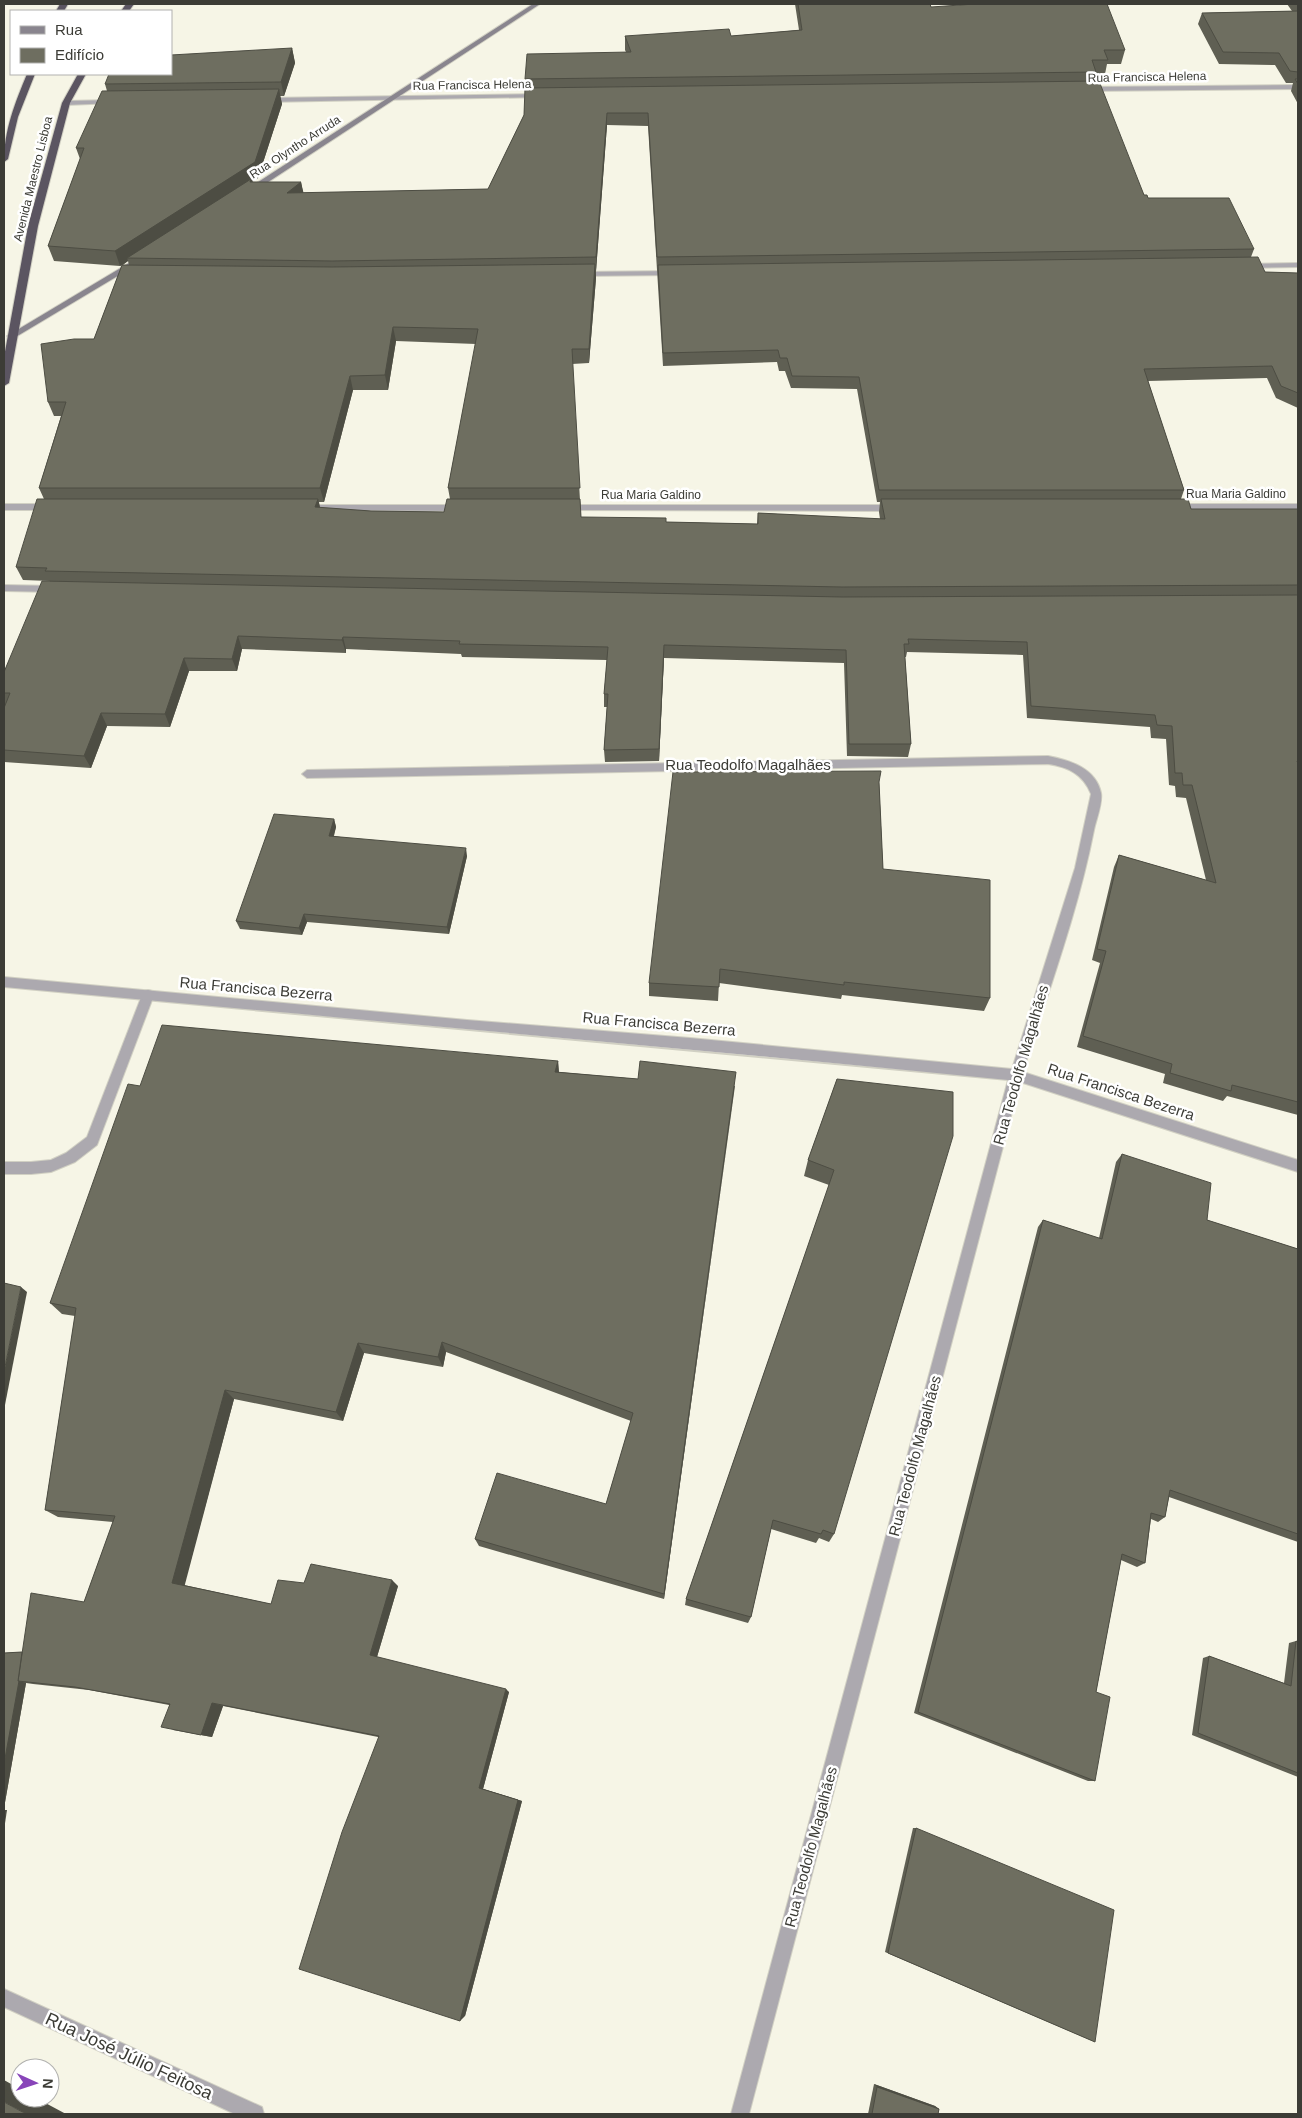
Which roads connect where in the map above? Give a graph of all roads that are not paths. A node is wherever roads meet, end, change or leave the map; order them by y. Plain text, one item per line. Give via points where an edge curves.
1 (537, 4) edge
2 (31, 75) edge
3 (81, 75) edge
4 (1298, 87) edge
5 (1080, 89) edge
6 (553, 96) edge
7 (394, 97) junction
8 (255, 100) edge
9 (126, 102) edge
10 (66, 103) junction
11 (4, 159) edge
12 (243, 194) edge
13 (142, 259) edge
14 (1298, 265) edge
15 (1241, 266) edge
16 (680, 273) edge
17 (571, 274) edge
18 (116, 275) junction
19 (136, 275) edge
20 (11, 336) junction
21 (4, 383) edge
22 (4, 507) edge
23 (64, 507) edge
24 (1160, 507) edge
25 (1298, 507) edge
26 (293, 508) edge
27 (473, 508) edge
28 (553, 508) edge
29 (902, 508) edge
30 (4, 588) edge
31 (64, 589) edge
32 (307, 774) dead end
33 (4, 982) edge
34 (148, 995) junction
35 (1016, 1075) junction
36 (1298, 1166) edge
37 (4, 1168) edge
38 (4, 1998) edge
39 (255, 2114) edge
40 (740, 2114) edge

1 - 7 street, Rua Olyntho Arruda
2 - 11 highway via 14,117
3 - 10 highway, Avenida Maestro Lisboa
4 - 5 street, Rua Francisca Helena
6 - 7 street, Rua Francisca Helena
7 - 8 street, Rua Francisca Helena
7 - 12 street, Rua Olyntho Arruda
9 - 10 street
10 - 20 highway, Avenida Maestro Lisboa via 33,226
13 - 18 street
14 - 15 street
16 - 17 street
18 - 19 street
18 - 20 street
20 - 21 highway, Avenida Maestro Lisboa
22 - 23 street
24 - 25 street, Rua Maria Galdino
26 - 27 street
28 - 29 street, Rua Maria Galdino
30 - 31 street
32 - 35 street, Rua Teodolfo Magalhães via 1066,762 1080,770 1093,784 1096,794 1081,868
33 - 34 street, Rua Francisca Bezerra
34 - 35 street, Rua Francisca Bezerra
34 - 37 street via 92,1141 73,1158 44,1169
35 - 36 street, Rua Francisca Bezerra
35 - 40 street, Rua Teodolfo Magalhães
38 - 39 street, Rua José Júlio Feitosa

